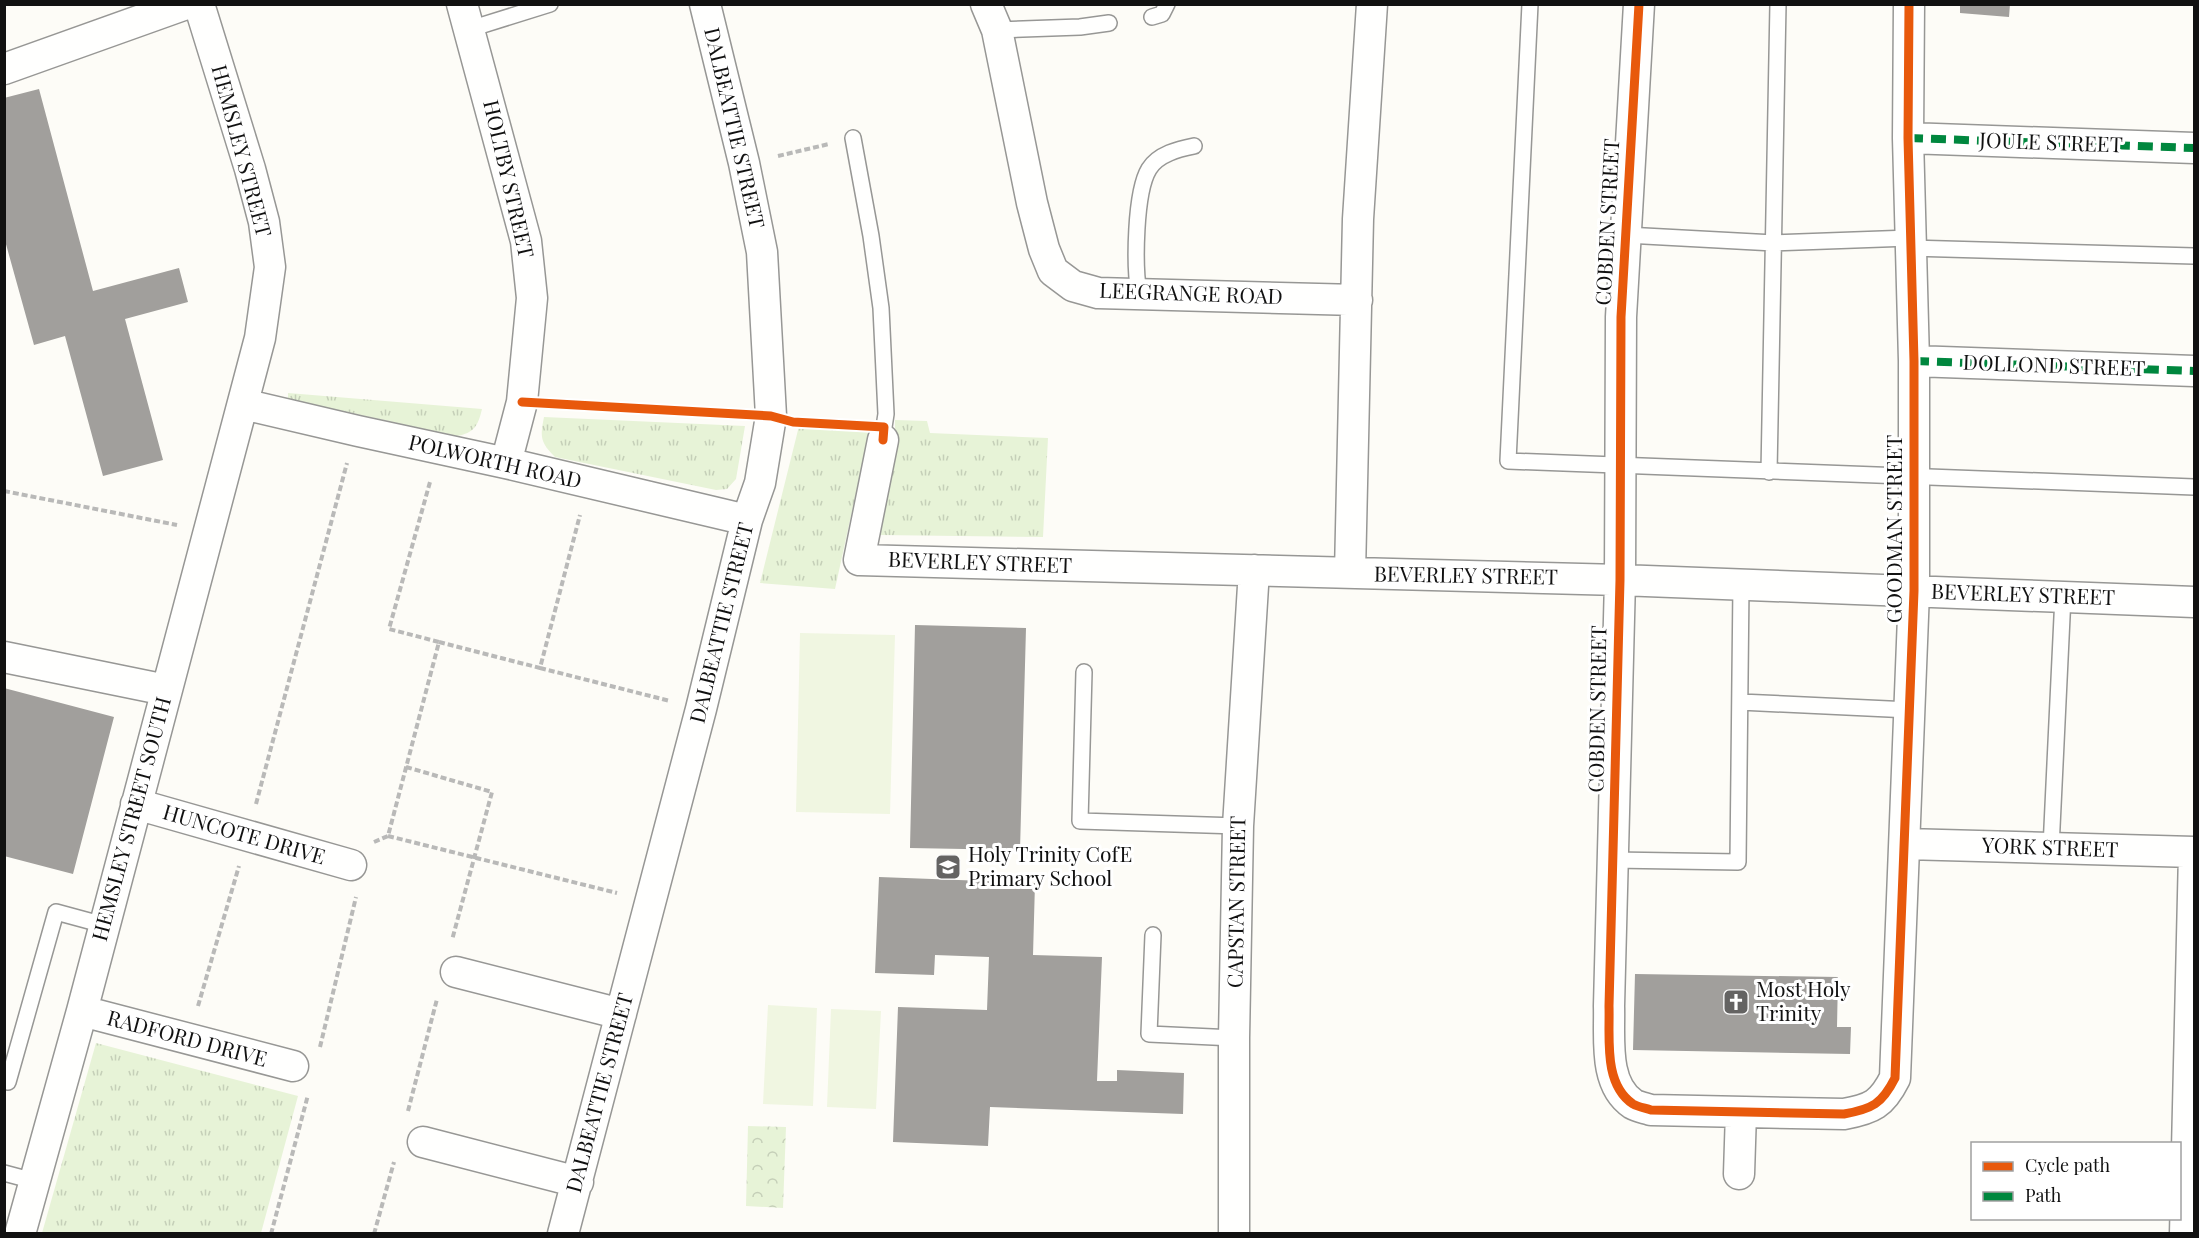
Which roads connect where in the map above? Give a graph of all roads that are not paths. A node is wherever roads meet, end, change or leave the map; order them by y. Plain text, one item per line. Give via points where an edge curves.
1 (186, 4) edge
2 (199, 4) edge
3 (550, 4) edge
4 (705, 4) edge
5 (1167, 4) edge
6 (1372, 4) edge
7 (1530, 4) edge
8 (1639, 4) edge
9 (1778, 4) edge
10 (1903, 5) edge
11 (466, 17) edge
12 (991, 17) edge
13 (1152, 17) dead end
14 (1109, 23) dead end
15 (4, 69) edge
16 (853, 138) road end
17 (1908, 138) junction
18 (1194, 146) dead end
19 (2194, 148) edge
20 (1626, 235) junction
21 (1774, 243) junction
22 (1910, 243) junction
23 (2194, 256) edge
24 (1138, 293) junction
25 (1357, 300) junction
26 (1914, 362) junction
27 (2194, 371) edge
28 (243, 404) junction
29 (884, 433) joint
30 (506, 463) junction
31 (1620, 467) junction
32 (1769, 472) junction
33 (1914, 477) junction
34 (2194, 487) edge
35 (747, 520) junction
36 (1254, 570) junction
37 (1350, 573) junction
38 (1620, 580) junction
39 (1741, 585) junction
40 (1914, 591) junction
41 (2063, 596) junction
42 (2194, 602) edge
43 (4, 657) edge
44 (1084, 672) dead end
45 (166, 690) junction
46 (1740, 702) junction
47 (1910, 710) junction
48 (136, 804) junction
49 (1238, 826) junction
50 (1905, 844) junction
51 (2051, 848) junction
52 (2194, 852) edge
53 (1613, 860) junction
54 (360, 867) road end
55 (104, 925) junction
56 (2194, 928) edge
57 (1152, 935) dead end
58 (456, 972) dead end
59 (82, 1011) junction
60 (621, 1014) junction
61 (1234, 1038) junction
62 (1896, 1054) joint
63 (293, 1066) dead end
64 (4, 1081) edge
65 (1741, 1112) junction
66 (423, 1142) dead end
67 (4, 1173) edge
68 (1739, 1174) dead end
69 (34, 1181) junction
70 (578, 1182) junction
71 (20, 1233) edge
72 (563, 1233) edge
73 (1234, 1233) edge
74 (2185, 1233) edge

1 - 15 street
2 - 28 street, HEMSLEY STREET via 250,170 264,222 270,267 260,338
3 - 11 lane
4 - 35 street, DALBEATTIE STREET via 762,252 771,416 760,483
5 - 13 lane via 1162,14
6 - 25 street via 1358,219
7 - 31 lane via 1508,461
8 - 20 street, COBDEN STREET
9 - 21 lane
10 - 17 street, GOODMAN STREET
11 - 30 street, HOLTBY STREET via 526,242 532,298 522,402
12 - 14 lane via 1080,27
12 - 24 street, LEEGRANGE ROAD via 1032,203 1053,271 1073,286 1098,293
16 - 29 lane via 880,308
17 - 19 street, JOULE STREET
17 - 22 street, GOODMAN STREET
18 - 24 lane via 1176,150 1149,168 1137,238
20 - 21 lane
20 - 31 street, COBDEN STREET
21 - 22 lane
21 - 32 lane
22 - 23 lane
22 - 26 street, GOODMAN STREET
24 - 25 street, LEEGRANGE ROAD
25 - 37 street
26 - 27 street, DOLLOND STREET
26 - 33 street, GOODMAN STREET
28 - 30 street, POLWORTH ROAD
28 - 45 street, HEMSLEY STREET SOUTH
29 - 36 street, BEVERLEY STREET via 859,560
30 - 35 street, POLWORTH ROAD
31 - 32 lane
31 - 38 street, COBDEN STREET
32 - 33 lane
33 - 34 lane
33 - 40 street, GOODMAN STREET
35 - 60 street, DALBEATTIE STREET
36 - 37 street, BEVERLEY STREET
36 - 49 street, CAPSTAN STREET
37 - 38 street, BEVERLEY STREET
38 - 39 street, BEVERLEY STREET
38 - 53 street, COBDEN STREET
39 - 40 street, BEVERLEY STREET
39 - 46 lane
40 - 41 street, BEVERLEY STREET
40 - 47 street, GOODMAN STREET
41 - 42 street, BEVERLEY STREET
41 - 51 lane
43 - 45 street
44 - 49 lane via 1080,821
45 - 48 street, HEMSLEY STREET SOUTH
46 - 47 lane
46 - 53 lane via 1738,862
47 - 50 street, GOODMAN STREET
48 - 54 street, HUNCOTE DRIVE
48 - 55 street, HEMSLEY STREET SOUTH
49 - 61 street, CAPSTAN STREET
50 - 51 street, YORK STREET
50 - 62 street, GOODMAN STREET
51 - 52 street, YORK STREET
52 - 56 street
53 - 65 street, COBDEN STREET via 1609,1006 1615,1082 1634,1105 1651,1110
55 - 59 street, HEMSLEY STREET SOUTH
55 - 64 lane via 56,912 8,1082
56 - 74 street
57 - 61 lane via 1149,1034
58 - 60 street
59 - 63 street, RADFORD DRIVE
59 - 69 street, HEMSLEY STREET SOUTH
60 - 70 street, DALBEATTIE STREET
61 - 73 street, CAPSTAN STREET
62 - 65 street, COBDEN STREET via 1895,1078 1886,1096 1868,1109 1844,1114
65 - 68 street
66 - 70 street
67 - 69 lane
69 - 71 street, HEMSLEY STREET SOUTH
70 - 72 street, DALBEATTIE STREET

